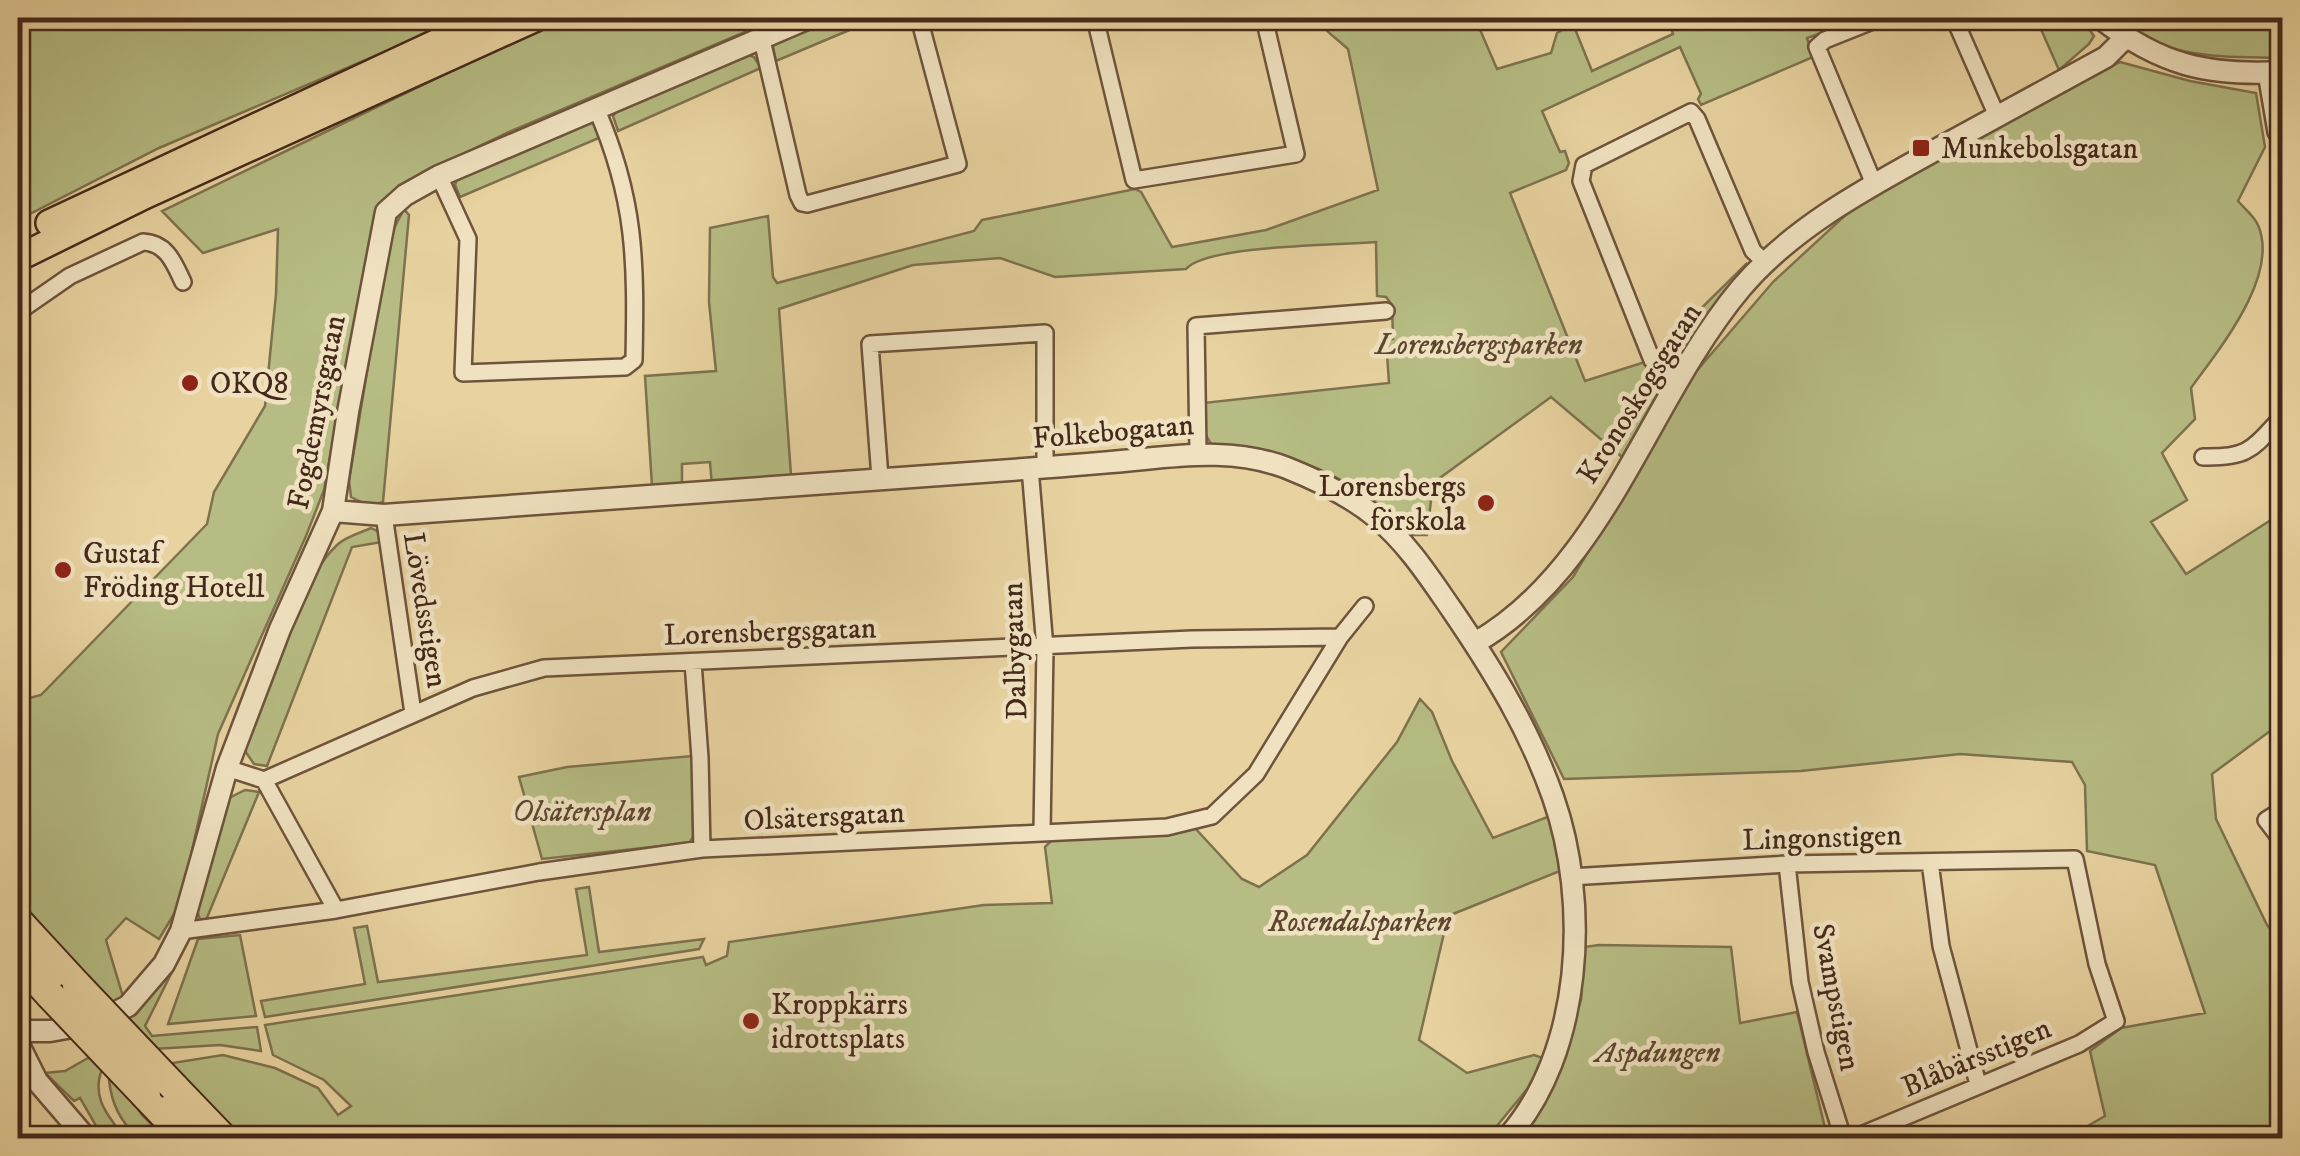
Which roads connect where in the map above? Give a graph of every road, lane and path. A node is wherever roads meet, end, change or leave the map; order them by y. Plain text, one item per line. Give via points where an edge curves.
1 (488, 18) edge
2 (536, 18) edge
3 (809, 18) edge
4 (919, 18) edge
5 (1095, 18) edge
6 (1264, 18) edge
7 (1880, 18) edge
8 (1954, 18) edge
9 (2100, 18) edge
10 (2126, 38) junction
11 (762, 40) junction
12 (2274, 73) edge
13 (596, 108) junction
14 (1998, 116) junction
15 (2282, 141) edge
16 (438, 176) junction
17 (1874, 184) junction
18 (18, 239) edge
19 (18, 258) edge
20 (1766, 262) junction
21 (183, 282) dead end
22 (1386, 311) dead end
23 (18, 312) edge
24 (1678, 386) junction
25 (2282, 417) edge
26 (1198, 452) junction
27 (2203, 457) dead end
28 (1038, 468) junction
29 (880, 478) junction
30 (333, 511) junction
31 (384, 515) junction
32 (1365, 606) dead end
33 (1340, 636) junction
34 (1475, 642) junction
35 (1045, 648) junction
36 (694, 662) junction
37 (414, 713) junction
38 (227, 768) junction
39 (264, 780) junction
40 (2282, 810) edge
41 (1042, 832) junction
42 (2282, 841) edge
43 (702, 849) junction
44 (1930, 862) junction
45 (1787, 864) junction
46 (1570, 878) junction
47 (336, 910) junction
48 (18, 922) edge
49 (181, 931) junction
50 (18, 960) edge
51 (2116, 1021) joint
52 (22, 1037) edge
53 (1978, 1084) junction
54 (1509, 1137) edge
55 (86, 1138) edge
56 (186, 1138) edge
57 (223, 1138) edge
58 (1842, 1138) edge
59 (1854, 1138) edge

1 - 18 main road
2 - 19 main road
3 - 11 street, Fogdemyrsgatan
4 - 11 street via 958,164 813,203 802,203
5 - 6 street via 1131,176 1140,179 1296,154
7 - 17 street via 1817,47
8 - 14 street
9 - 10 street
10 - 12 street via 2182,66
10 - 14 street, Kronoskogsgatan via 2106,57
11 - 13 street, Fogdemyrsgatan
12 - 15 street
13 - 16 street, Fogdemyrsgatan
13 - 16 street via 614,149 633,232 632,364 464,373 468,239
14 - 17 street, Kronoskogsgatan
16 - 30 street, Fogdemyrsgatan via 386,212
17 - 20 street, Kronoskogsgatan
20 - 24 street, Kronoskogsgatan via 1695,350
20 - 24 street via 1753,251 1690,112 1584,165 1582,180 1652,360
21 - 23 street via 170,255 143,242 70,276
22 - 26 street via 1196,326
24 - 34 street, Kronoskogsgatan via 1576,551 1513,618
25 - 27 street via 2236,458
26 - 28 street, Folkebogatan
26 - 34 street, Folkebogatan via 1282,466 1374,515 1409,549
28 - 29 street, Folkebogatan
28 - 29 street, Dalbygatan via 1045,333 870,344
28 - 35 street, Dalbygatan
29 - 31 street, Folkebogatan
30 - 31 street, Folkebogatan
30 - 38 street, Fogdemyrsgatan
31 - 37 street, Lövedsstigen
32 - 33 street, Olsätersgatan
33 - 35 street, Lorensbergsgatan
33 - 41 street, Olsätersgatan via 1256,774 1212,816 1167,828
34 - 46 street, Folkebogatan via 1539,758
35 - 36 street, Lorensbergsgatan
35 - 41 street, Dalbygatan
36 - 37 street, Lorensbergsgatan via 544,668
36 - 43 street
37 - 39 street, Lorensbergsgatan
38 - 39 street
38 - 49 street, Fogdemyrsgatan
39 - 47 street
40 - 42 street via 2266,820
41 - 43 street, Olsätersgatan
43 - 47 street, Olsätersgatan
44 - 45 street, Lingonstigen
44 - 51 street, Lingonstigen via 2075,858
44 - 53 street via 1941,946
45 - 46 street, Lingonstigen
45 - 58 street, Svampstigen via 1800,982
46 - 54 street, Folkebogatan via 1573,960 1565,1027 1532,1108
47 - 49 street, Olsätersgatan
48 - 57 highway, bridge
49 - 52 street, Fogdemyrsgatan via 164,964 128,1006 95,1024
50 - 56 highway, bridge
51 - 53 street, Blåbärsstigen via 2079,1044
52 - 55 street via 37,1081
53 - 59 street, Blåbärsstigen

